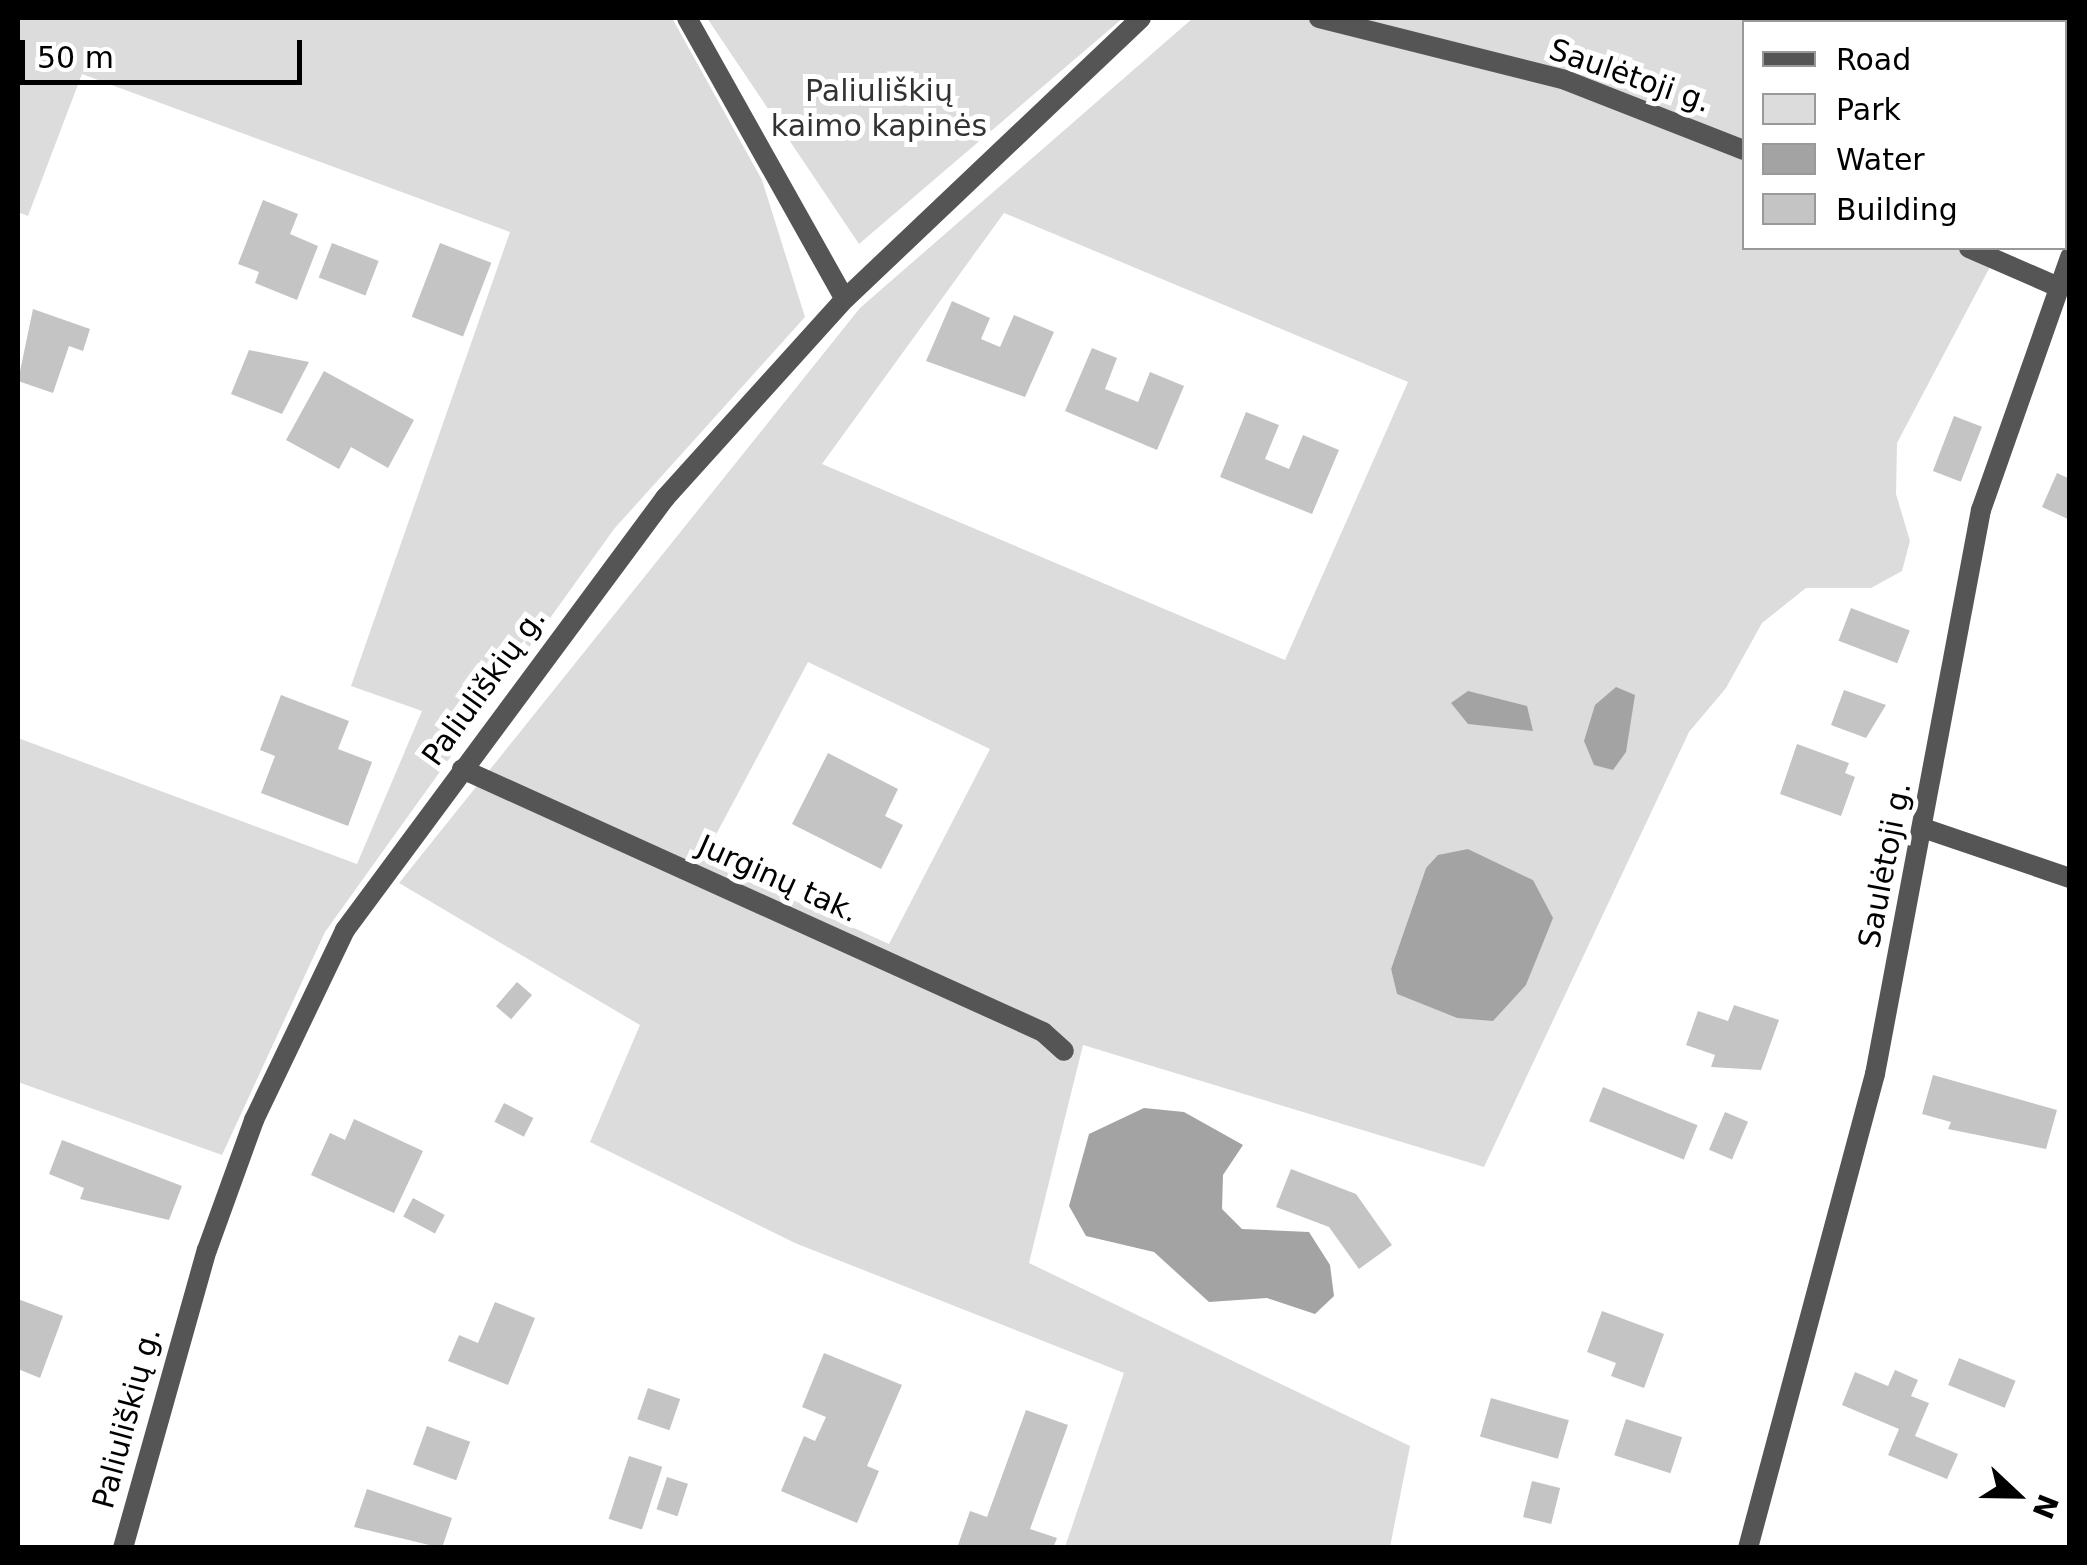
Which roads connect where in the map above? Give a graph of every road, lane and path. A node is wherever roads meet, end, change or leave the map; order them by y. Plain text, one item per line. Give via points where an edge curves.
1 (687, 18) edge
2 (1141, 18) edge
3 (1319, 18) edge
4 (1742, 149) edge
5 (1974, 250) edge
6 (2070, 256) edge
7 (2056, 286) junction
8 (845, 299) junction
9 (462, 769) junction
10 (1923, 828) junction
11 (2070, 878) edge
12 (1064, 1052) dead end
13 (123, 1548) edge
14 (1748, 1548) edge

1 - 8 street
2 - 8 street, Paliuliškių g.
3 - 4 street, Saulėtoji g. via 1565,80
5 - 7 street
6 - 7 street, Saulėtoji g.
7 - 10 street, Saulėtoji g. via 1981,510
8 - 9 street, Paliuliškių g. via 664,498
9 - 12 street, Jurginų tak. via 1043,1032
9 - 13 street, Paliuliškių g. via 345,930 254,1120 174,1352
10 - 11 street
10 - 14 street, Saulėtoji g. via 1852,1174

